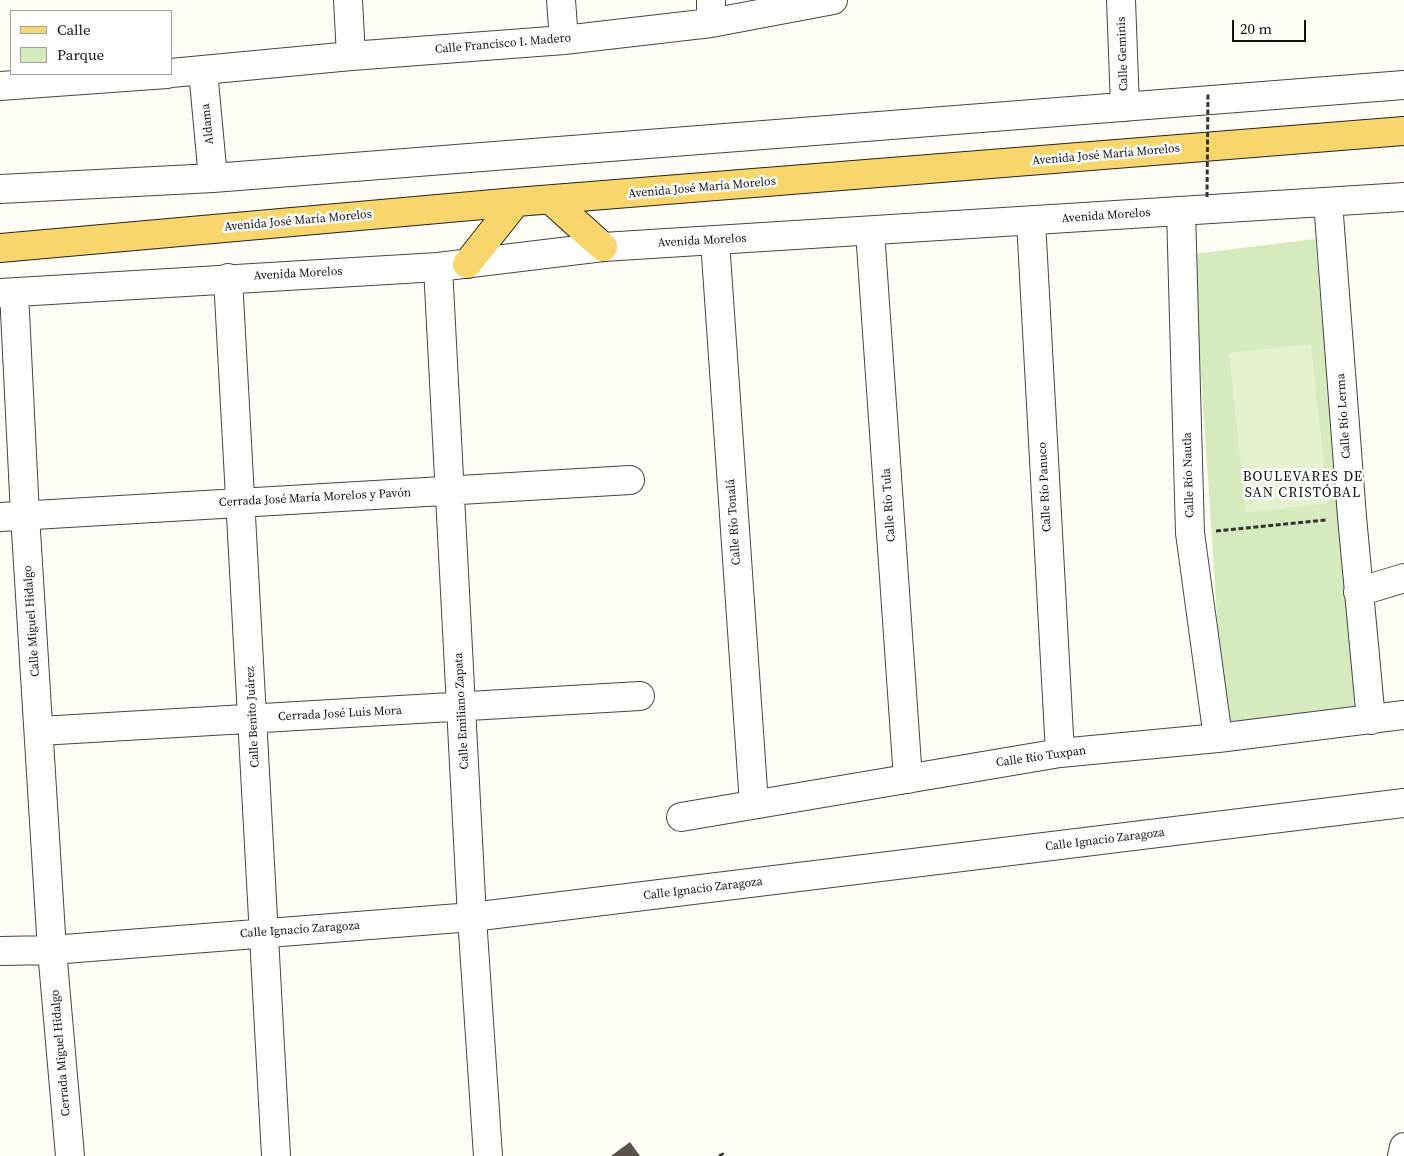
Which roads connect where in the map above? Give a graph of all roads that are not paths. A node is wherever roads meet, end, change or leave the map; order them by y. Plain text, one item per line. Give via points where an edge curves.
1 (348, 0) edge
2 (561, 0) edge
3 (833, 0) edge
4 (1121, 0) edge
5 (711, 12) edge
6 (564, 40) junction
7 (351, 56) junction
8 (202, 71) junction
9 (172, 73) edge
10 (152, 75) edge
11 (1404, 85) edge
12 (0, 86) edge
13 (1125, 108) junction
14 (1404, 131) edge
15 (213, 178) junction
16 (0, 189) edge
17 (1404, 196) edge
18 (552, 201) junction
19 (516, 202) junction
20 (1328, 202) junction
21 (1181, 211) junction
22 (1031, 221) junction
23 (870, 231) junction
24 (715, 241) junction
25 (603, 247) junction
26 (0, 248) edge
27 (467, 264) junction
28 (438, 267) junction
29 (228, 278) junction
30 (7, 293) edge
31 (630, 480) dead end
32 (449, 490) junction
33 (240, 503) junction
34 (13, 516) edge
35 (1404, 578) edge
36 (1358, 592) junction
37 (640, 696) dead end
38 (462, 706) junction
39 (1404, 715) edge
40 (253, 719) junction
41 (1370, 720) junction
42 (40, 731) junction
43 (1218, 738) junction
44 (1060, 753) junction
45 (908, 779) junction
46 (1404, 803) edge
47 (754, 804) junction
48 (681, 817) dead end
49 (472, 917) junction
50 (263, 933) junction
51 (52, 950) junction
52 (0, 951) edge
53 (1404, 1147) edge
54 (70, 1156) edge
55 (276, 1156) edge
56 (488, 1156) edge
57 (1402, 1156) edge

1 - 7 street
2 - 6 street
3 - 5 street, Calle Francisco I. Madero
4 - 13 street, Calle Geminis
5 - 6 street, Calle Francisco I. Madero
6 - 7 street, Calle Francisco I. Madero
7 - 8 street, Calle Francisco I. Madero
8 - 9 street, Calle Francisco I. Madero
8 - 15 street, Aldama
10 - 12 street
11 - 13 street
13 - 15 street
14 - 18 main road, Avenida José María Morelos
15 - 16 street
17 - 20 street, Avenida Morelos
18 - 19 main road, Avenida José María Morelos
18 - 25 main road
19 - 26 main road, Avenida José María Morelos
19 - 27 main road
20 - 21 street, Avenida Morelos
20 - 36 street, Calle Río Lerma
21 - 22 street, Avenida Morelos
21 - 43 street, Calle Río Nautla via 1190,534
22 - 23 street, Avenida Morelos
22 - 44 street, Calle Río Panuco
23 - 24 street, Avenida Morelos
23 - 45 street, Calle Río Tula
24 - 25 street, Avenida Morelos
24 - 47 street, Calle Río Tonalá
25 - 27 street, Avenida Morelos
27 - 28 street, Avenida Morelos
28 - 29 street, Avenida Morelos
28 - 32 street, Calle Emiliano Zapata
29 - 30 street, Avenida Morelos
29 - 33 street, Calle Benito Juárez
30 - 34 street, Calle Miguel Hidalgo
31 - 32 street, Cerrada José María Morelos y Pavón
32 - 33 street, Cerrada José María Morelos y Pavón
32 - 38 street, Calle Emiliano Zapata
33 - 34 street, Cerrada José María Morelos y Pavón
33 - 40 street, Calle Benito Juárez
34 - 42 street, Calle Miguel Hidalgo
35 - 36 street
36 - 41 street, Calle Río Lerma
37 - 38 street, Cerrada José Luis Mora
38 - 40 street, Cerrada José Luis Mora
38 - 49 street, Calle Emiliano Zapata
39 - 41 street, Calle Río Tuxpan
40 - 42 street, Cerrada José Luis Mora
40 - 50 street, Calle Benito Juárez
41 - 43 street, Calle Río Tuxpan
42 - 51 street, Calle Miguel Hidalgo
43 - 44 street, Calle Río Tuxpan
44 - 45 street, Calle Río Tuxpan
45 - 47 street, Calle Río Tuxpan
46 - 49 street, Calle Ignacio Zaragoza
47 - 48 street, Calle Río Tuxpan
49 - 50 street, Calle Ignacio Zaragoza
49 - 56 street, Calle Emiliano Zapata
50 - 51 street, Calle Ignacio Zaragoza
50 - 55 street, Calle Benito Juárez
51 - 52 street, Calle Ignacio Zaragoza
51 - 54 street, Cerrada Miguel Hidalgo
53 - 57 street

